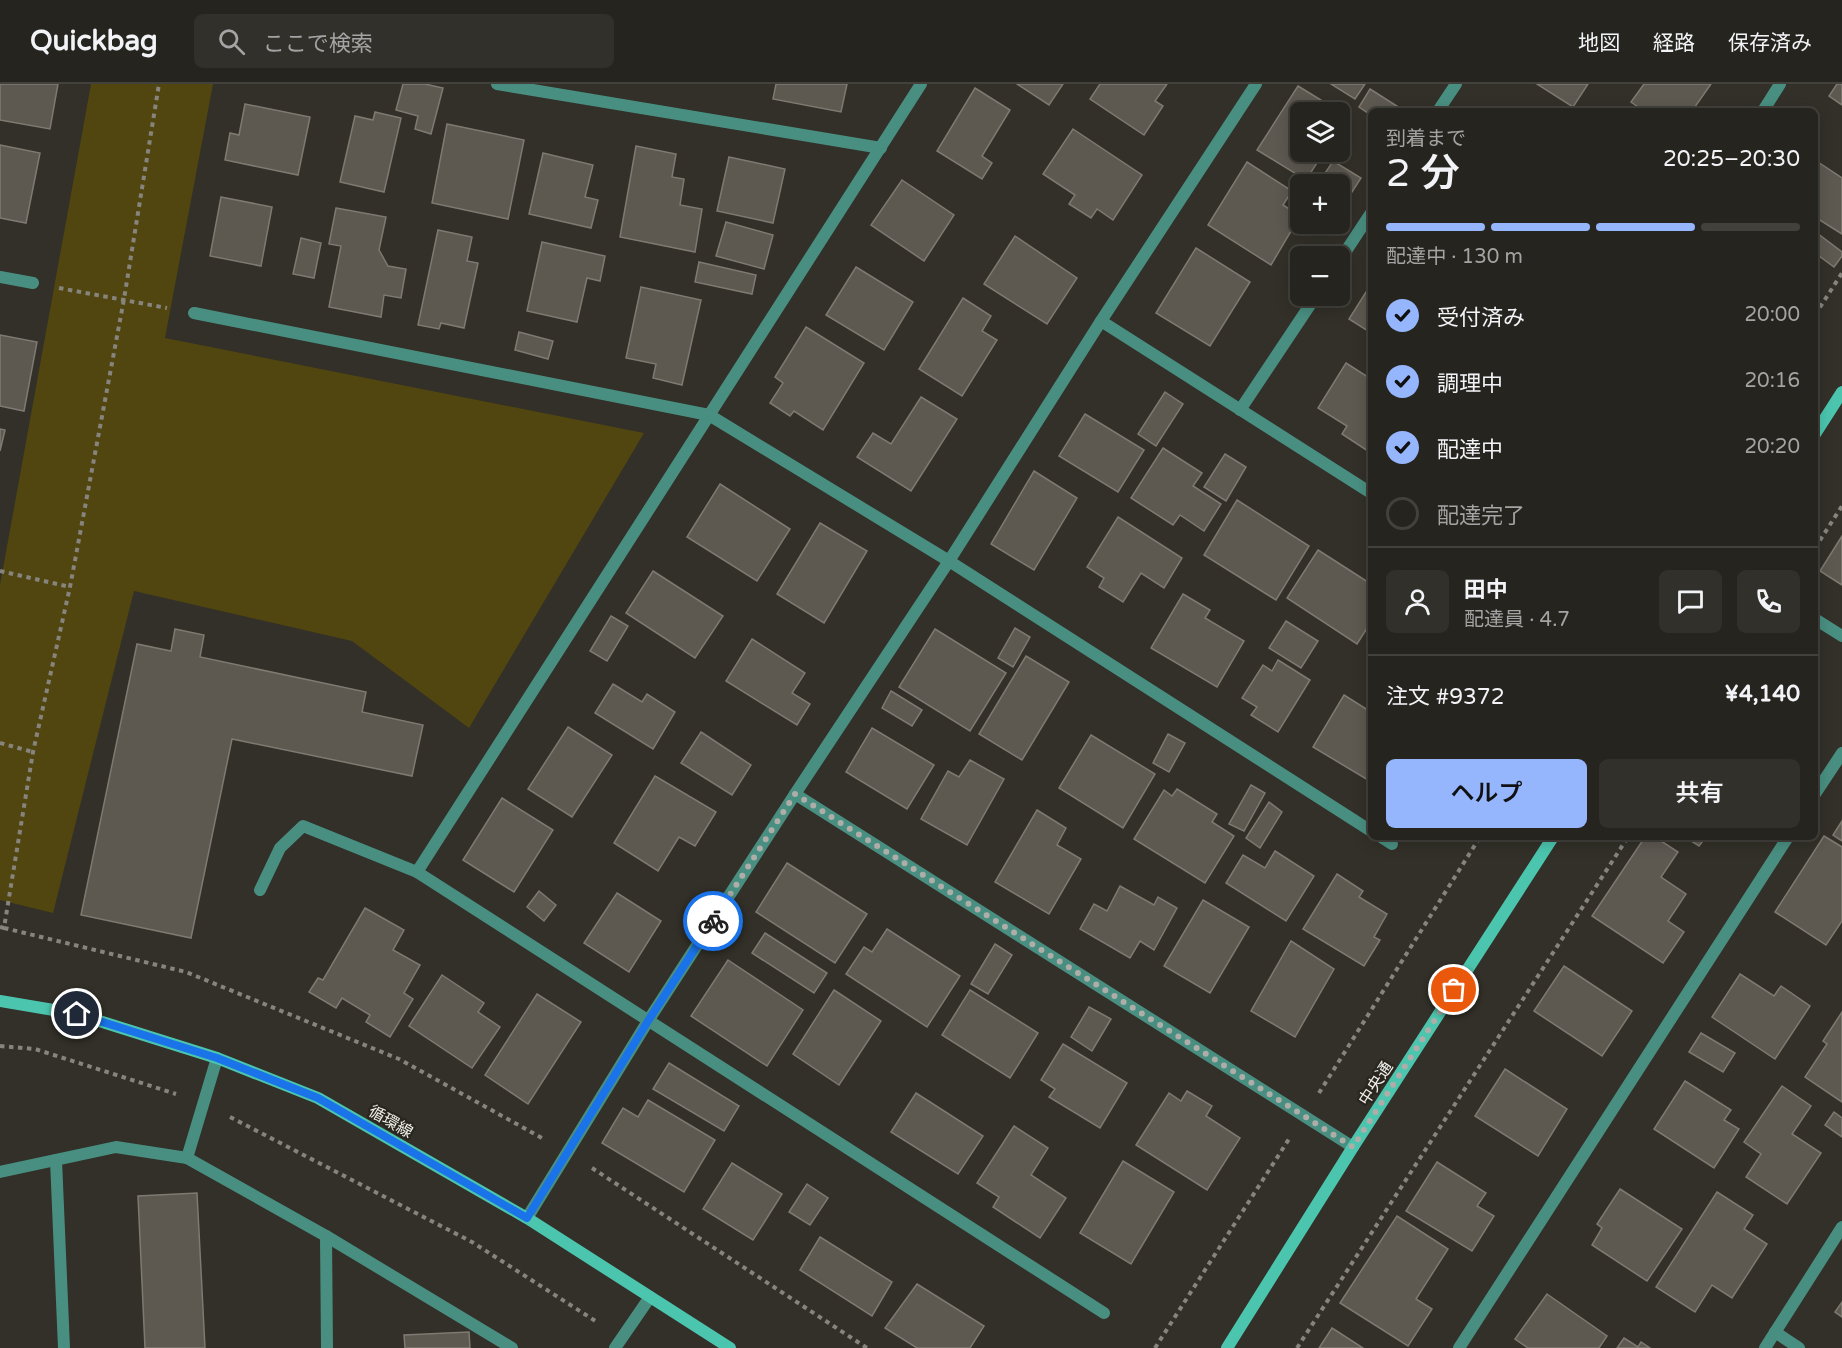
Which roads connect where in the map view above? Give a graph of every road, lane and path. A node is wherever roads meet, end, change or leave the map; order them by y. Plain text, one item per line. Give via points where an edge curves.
1 (159, 84) edge
2 (497, 84) edge
3 (921, 84) edge
4 (1256, 84) edge
5 (1456, 84) edge
6 (1780, 84) edge
7 (1440, 108) edge
8 (1765, 108) edge
9 (881, 148) junction
10 (1368, 218) edge
11 (1349, 246) edge
12 (1842, 273) edge
13 (0, 277) edge
14 (33, 283) joint
15 (124, 299) junction
16 (1309, 306) edge
17 (1818, 310) edge
18 (194, 314) joint
19 (1101, 321) junction
20 (1842, 392) edge
21 (1240, 410) junction
22 (709, 415) junction
23 (1818, 429) edge
24 (1368, 491) edge
25 (1842, 506) edge
26 (1818, 543) edge
27 (949, 561) junction
28 (0, 571) edge
29 (70, 588) junction
30 (1818, 621) edge
31 (1842, 636) edge
32 (0, 743) edge
33 (33, 753) junction
34 (1842, 753) edge
35 (1818, 790) edge
36 (795, 794) junction
37 (1368, 829) edge
38 (1386, 840) edge
39 (1551, 840) edge
40 (1626, 840) edge
41 (1786, 840) edge
42 (1392, 844) dead end
43 (417, 872) junction
44 (260, 890) dead end
45 (2, 928) edge
46 (0, 1001) edge
47 (648, 1021) junction
48 (0, 1046) edge
49 (217, 1058) junction
50 (204, 1103) junction
51 (1353, 1147) junction
52 (568, 1152) junction
53 (187, 1158) junction
54 (56, 1160) junction
55 (0, 1172) edge
56 (527, 1218) junction
57 (1842, 1227) edge
58 (326, 1236) junction
59 (650, 1297) junction
60 (1104, 1313) dead end
61 (1775, 1332) junction
62 (619, 1343) edge
63 (64, 1348) edge
64 (327, 1348) edge
65 (512, 1348) edge
66 (730, 1348) edge
67 (867, 1348) edge
68 (1227, 1348) edge
69 (1297, 1348) edge
70 (1459, 1348) edge
71 (1765, 1348) edge
72 (1799, 1348) edge

1 - 15 path
2 - 9 street
3 - 9 street
4 - 19 street
5 - 7 street
6 - 8 street
9 - 22 street
10 - 11 street
12 - 17 path
13 - 14 street
14 - 15 path
15 - 18 path
15 - 29 path
16 - 21 street
18 - 22 street
19 - 21 street
19 - 27 street
20 - 23 street
21 - 24 street
22 - 27 street
22 - 43 street
25 - 26 path
27 - 36 street
27 - 37 street
28 - 29 path
29 - 33 path
30 - 31 street
32 - 33 path
33 - 45 path
34 - 35 street
36 - 47 street
36 - 51 street
38 - 42 street
39 - 51 street, 中央通
40 - 69 path
41 - 70 street
43 - 44 street via 303,826 280,848
43 - 47 street
45 - 52 path via 186,972 399,1059
46 - 49 street, 循環線 via 77,1014
47 - 52 street
47 - 60 street
48 - 50 path via 35,1049
49 - 50 street
49 - 56 street, 循環線 via 318,1098
50 - 53 street
50 - 62 path via 472,1242
51 - 68 street, 中央通
52 - 56 street
52 - 67 path
53 - 54 street via 116,1147
53 - 58 street
54 - 55 street
54 - 63 street
56 - 59 street, 循環線
57 - 61 street
58 - 64 street
58 - 65 street
59 - 62 street
59 - 66 street, 循環線
61 - 71 street
61 - 72 street

